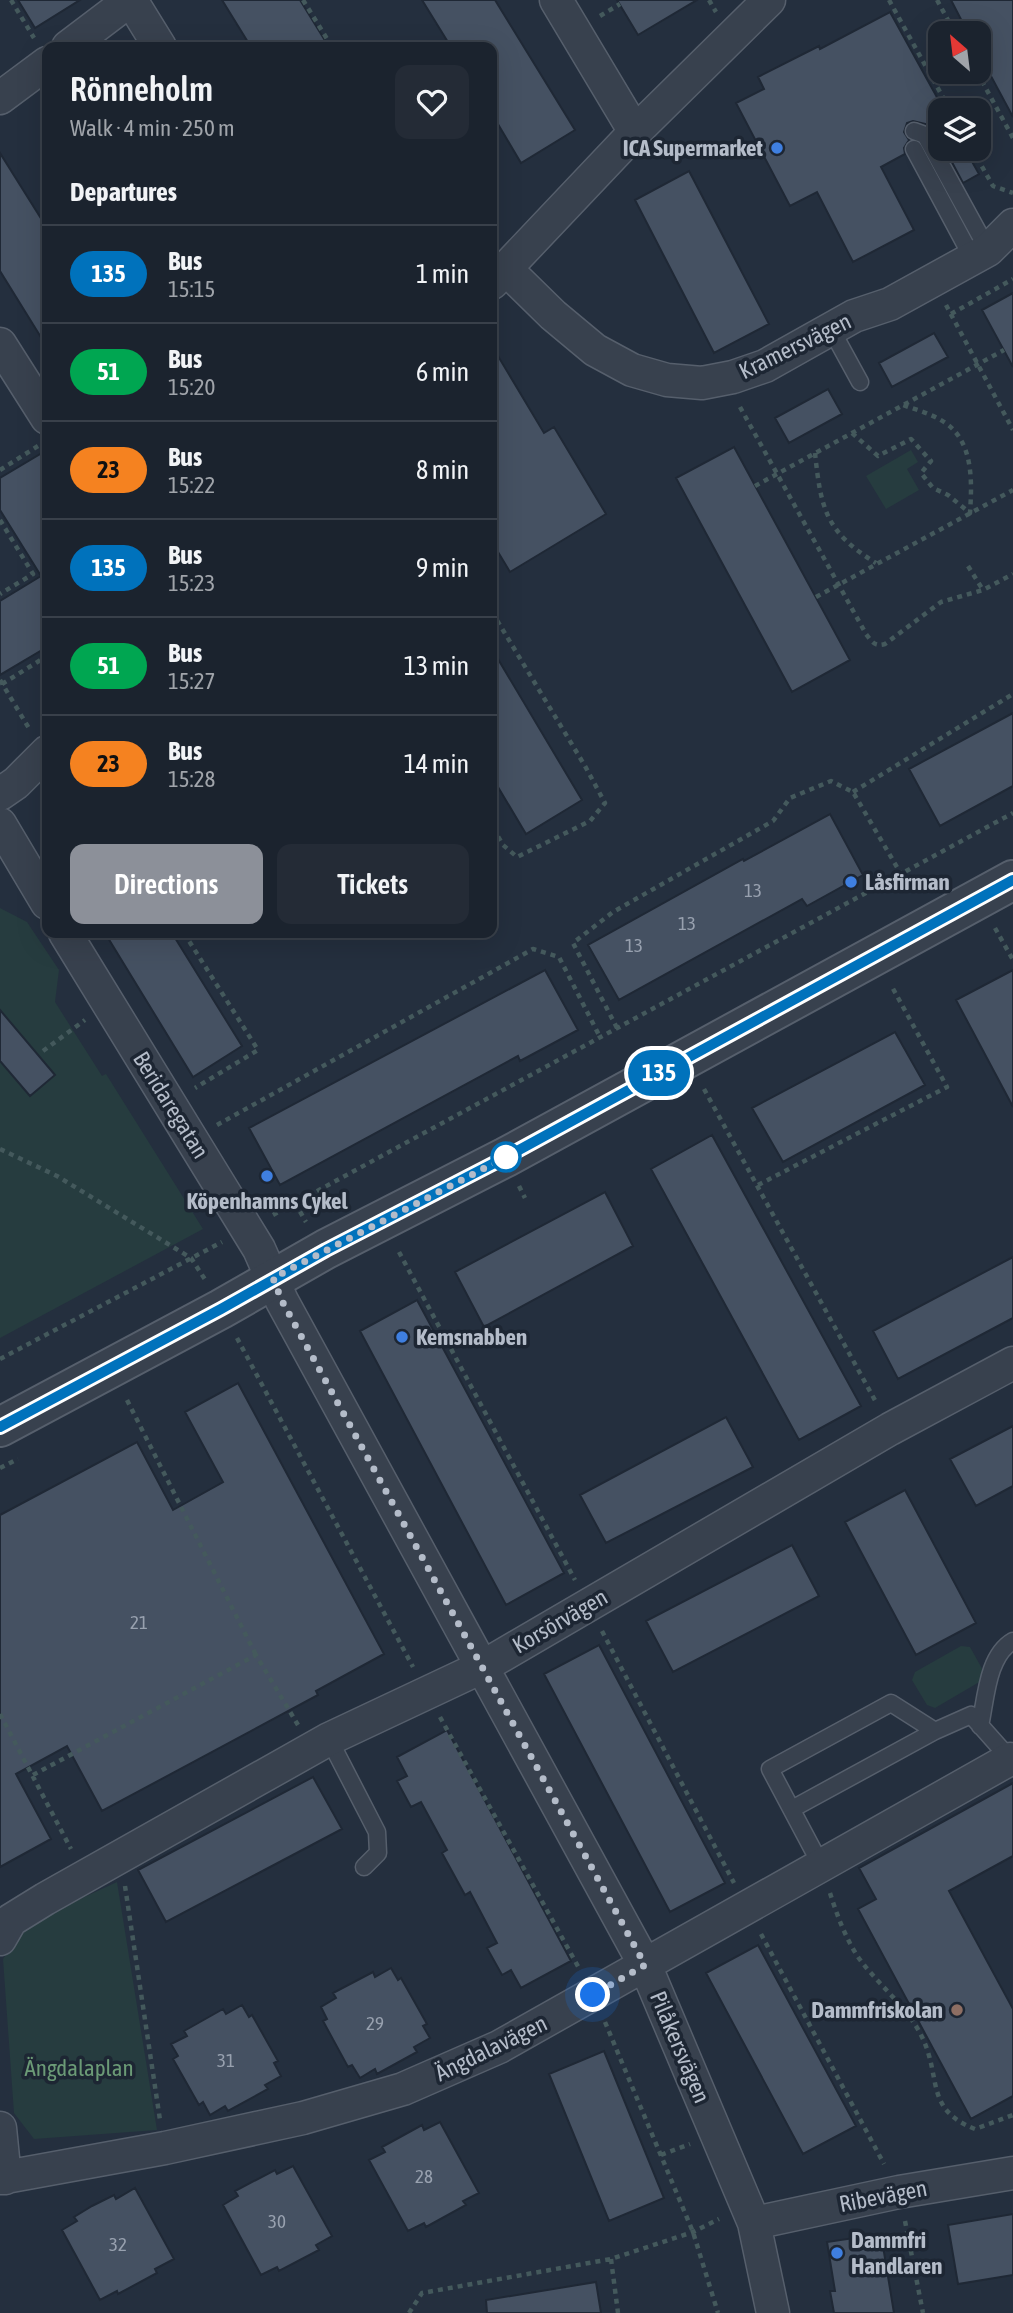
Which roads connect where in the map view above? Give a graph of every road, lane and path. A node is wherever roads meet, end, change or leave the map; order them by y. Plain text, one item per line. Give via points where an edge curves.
1 (11, 0) edge
2 (130, 0) edge
3 (303, 0) edge
4 (556, 0) edge
5 (709, 0) edge
6 (769, 0) edge
7 (889, 0) edge
8 (937, 0) edge
9 (620, 4) dead end
10 (716, 13) dead end
11 (598, 18) dead end
12 (948, 21) edge
13 (75, 42) edge
14 (157, 42) edge
15 (329, 42) edge
16 (42, 59) edge
17 (42, 62) edge
18 (984, 84) edge
19 (943, 98) edge
20 (0, 99) edge
21 (914, 131) dead end
22 (635, 132) junction
23 (1013, 138) edge
24 (914, 149) dead end
25 (979, 161) edge
26 (1013, 193) edge
27 (1013, 225) edge
28 (981, 254) junction
29 (499, 276) edge
30 (1013, 279) edge
31 (947, 307) dead end
32 (951, 314) junction
33 (831, 329) junction
34 (0, 344) edge
35 (1004, 350) dead end
36 (977, 364) junction
37 (860, 382) dead end
38 (736, 400) dead end
39 (903, 405) junction
40 (42, 428) edge
41 (1013, 430) edge
42 (852, 433) junction
43 (42, 434) edge
44 (814, 453) junction
45 (0, 470) edge
46 (777, 474) junction
47 (755, 486) dead end
48 (1013, 490) edge
49 (970, 513) junction
50 (0, 520) edge
51 (877, 564) junction
52 (968, 566) dead end
53 (1013, 574) edge
54 (838, 584) junction
55 (983, 590) junction
56 (0, 594) edge
57 (816, 597) dead end
58 (497, 619) edge
59 (42, 660) edge
60 (1, 682) edge
61 (1013, 694) edge
62 (41, 744) edge
63 (853, 792) junction
64 (0, 794) edge
65 (1013, 813) edge
66 (0, 824) edge
67 (497, 835) edge
68 (901, 874) junction
69 (1013, 880) edge
70 (42, 895) edge
71 (995, 928) dead end
72 (68, 938) edge
73 (187, 938) edge
74 (1013, 960) edge
75 (891, 985) dead end
76 (108, 1003) junction
77 (617, 1028) junction
78 (600, 1037) junction
79 (43, 1051) dead end
80 (704, 1089) dead end
81 (170, 1104) junction
82 (192, 1140) junction
83 (0, 1149) edge
84 (758, 1185) junction
85 (247, 1229) junction
86 (398, 1252) dead end
87 (191, 1258) junction
88 (273, 1278) junction
89 (221, 1309) junction
90 (0, 1359) edge
91 (1013, 1363) edge
92 (127, 1400) dead end
93 (0, 1427) edge
94 (890, 1429) junction
95 (588, 1605) junction
96 (1013, 1642) edge
97 (256, 1655) junction
98 (484, 1666) junction
99 (427, 1694) junction
100 (0, 1714) edge
101 (980, 1726) junction
102 (935, 1731) junction
103 (321, 1744) junction
104 (1010, 1759) joint
105 (33, 1775) junction
106 (792, 1809) junction
107 (120, 1857) junction
108 (821, 1866) junction
109 (364, 1867) dead end
110 (85, 1878) junction
111 (747, 1907) junction
112 (0, 1939) edge
113 (645, 1965) junction
114 (593, 1995) junction
115 (1013, 2115) edge
116 (0, 2128) edge
117 (165, 2148) junction
118 (1013, 2173) edge
119 (2, 2178) edge
120 (899, 2192) junction
121 (750, 2214) junction
122 (693, 2232) junction
123 (611, 2259) junction
124 (409, 2313) edge
125 (618, 2313) edge
126 (718, 2313) edge
127 (773, 2313) edge
128 (923, 2313) edge

1 - 16 path
2 - 13 street
2 - 14 street
3 - 15 path
4 - 22 street
5 - 10 path
6 - 22 street
7 - 19 path
8 - 12 path
9 - 11 path
17 - 20 street
18 - 23 path
21 - 28 lane via 925,135
22 - 29 street
24 - 28 lane
25 - 26 path via 993,186
27 - 28 street, Kramersvägen
28 - 33 street, Kramersvägen via 890,304
29 - 33 street, Kramersvägen via 595,351 632,370 667,380 702,383 733,377 765,366
30 - 32 path
31 - 32 path
32 - 36 path
33 - 37 lane
34 - 40 street
35 - 36 path
36 - 39 path
36 - 41 path
38 - 46 path
39 - 42 path
39 - 49 path via 945,422 960,438 972,483
42 - 44 path
42 - 49 path via 878,456 911,439 931,461 921,473 933,488
43 - 45 path
44 - 46 path
44 - 51 path via 822,503 831,522 841,537
46 - 47 path
46 - 54 path
48 - 49 path
49 - 51 path
50 - 56 path via 33,574
51 - 54 path
52 - 55 path
53 - 55 path
54 - 55 path via 866,634 878,646 941,602
54 - 57 path
58 - 67 path via 606,803 590,821 517,857
59 - 60 path
60 - 62 path
61 - 63 path
62 - 64 street via 16,783
63 - 68 path
63 - 77 path via 831,781 790,798 774,821 613,912 573,943
65 - 68 path
66 - 70 street
68 - 77 path
69 - 88 street via 506,1157
71 - 74 path
72 - 76 street, Beridaregatan
73 - 81 path via 258,1050
75 - 84 path via 947,1087
76 - 79 path
76 - 81 street, Beridaregatan
77 - 78 path
78 - 82 path via 559,957 533,949
78 - 85 path
80 - 84 path
81 - 82 street, Beridaregatan
82 - 85 street, Beridaregatan
83 - 87 path via 57,1176
84 - 94 path
85 - 87 path
85 - 88 street, Beridaregatan
86 - 95 path
87 - 89 path
87 - 90 path
88 - 89 street
88 - 98 street, Pilåkersvägen
89 - 93 street
89 - 99 path
91 - 94 street, Korsörvägen
92 - 97 path
94 - 95 street, Korsörvägen
95 - 98 street, Korsörvägen
95 - 111 path
96 - 101 lane via 1003,1647 991,1672
97 - 103 path
97 - 105 path
98 - 99 street, Korsörvägen
98 - 113 street, Pilåkersvägen
99 - 103 street, Korsörvägen
99 - 114 path
100 - 105 path
101 - 102 lane via 971,1715
101 - 104 lane
102 - 106 lane
102 - 106 lane via 891,1703 878,1709 770,1769
103 - 107 street, Korsörvägen
103 - 109 lane via 377,1832 378,1853
104 - 108 street, Ängdalavägen
105 - 110 path
106 - 108 lane
107 - 110 street, Korsörvägen
107 - 117 path
108 - 111 street, Ängdalavägen
108 - 115 path via 858,1957 921,2035 932,2059 935,2092 946,2112 975,2129
110 - 112 street, Korsörvägen via 11,1920
111 - 113 street, Ängdalavägen
111 - 120 path
113 - 114 street, Ängdalavägen
113 - 121 street, Pilåkersvägen
114 - 117 street, Ängdalavägen via 499,2047 403,2089 303,2118
114 - 122 path
116 - 119 street
117 - 119 street, Ängdalavägen
118 - 120 street, Ribevägen
120 - 121 street, Ribevägen
120 - 128 path
121 - 122 path
121 - 127 street, Pilåkersvägen
122 - 123 path
122 - 126 path
123 - 124 path via 422,2293
123 - 125 path

